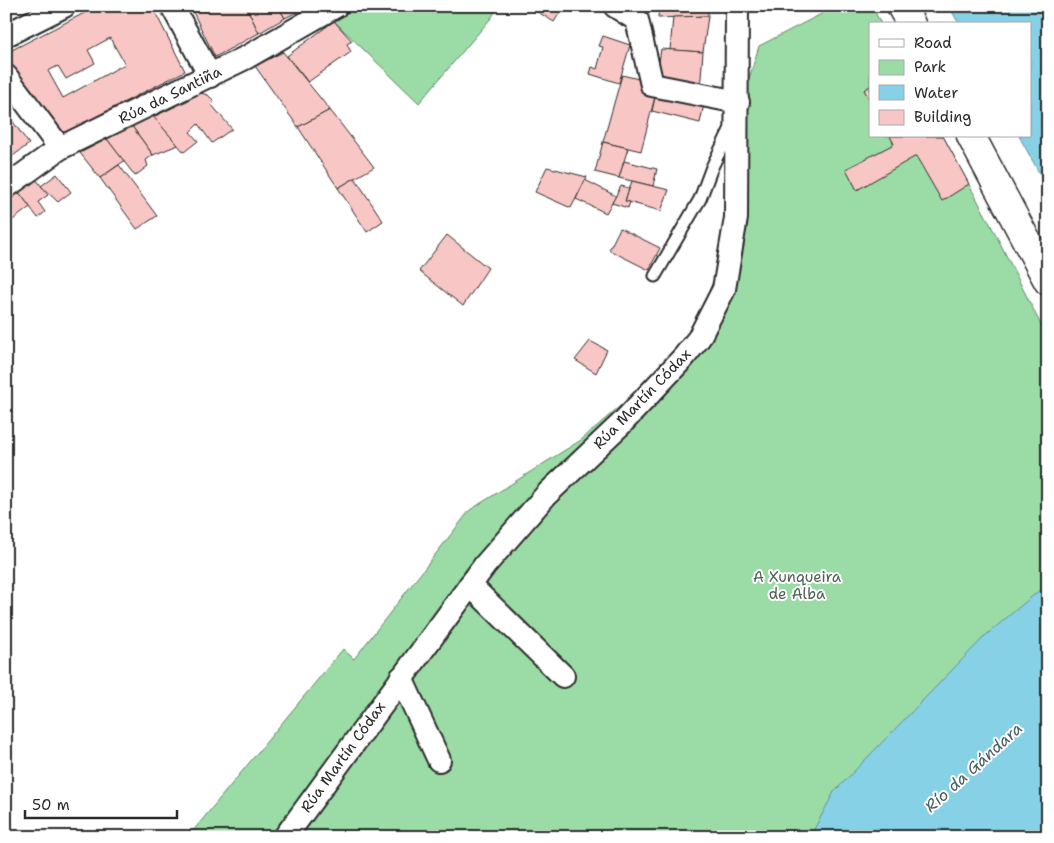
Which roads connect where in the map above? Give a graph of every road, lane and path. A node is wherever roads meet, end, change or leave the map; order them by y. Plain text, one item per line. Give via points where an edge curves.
1 (64, 6) edge
2 (172, 6) edge
3 (336, 6) edge
4 (615, 6) edge
5 (902, 6) edge
6 (738, 7) edge
7 (910, 22) edge
8 (6, 35) edge
9 (6, 76) edge
10 (210, 76) junction
11 (738, 108) junction
12 (972, 138) edge
13 (60, 148) junction
14 (6, 187) edge
15 (655, 276) dead end
16 (1048, 281) edge
17 (470, 585) junction
18 (562, 676) dead end
19 (401, 678) junction
20 (439, 760) dead end
21 (285, 837) edge

1 - 8 street
2 - 10 street
3 - 10 street, Rúa da Santiña
4 - 11 street via 637,20 652,85
5 - 7 main road
6 - 11 street, Rúa Martín Códax
9 - 13 street
10 - 13 street, Rúa da Santiña
11 - 15 lane, Rúa Martín Códax via 700,199
11 - 17 street, Rúa Martín Códax via 736,218 724,289 699,338 622,423 548,494
12 - 16 main road
13 - 14 street, Rúa da Santiña
17 - 18 street
17 - 19 street, Rúa Martín Códax
19 - 20 street
19 - 21 street, Rúa Martín Códax

